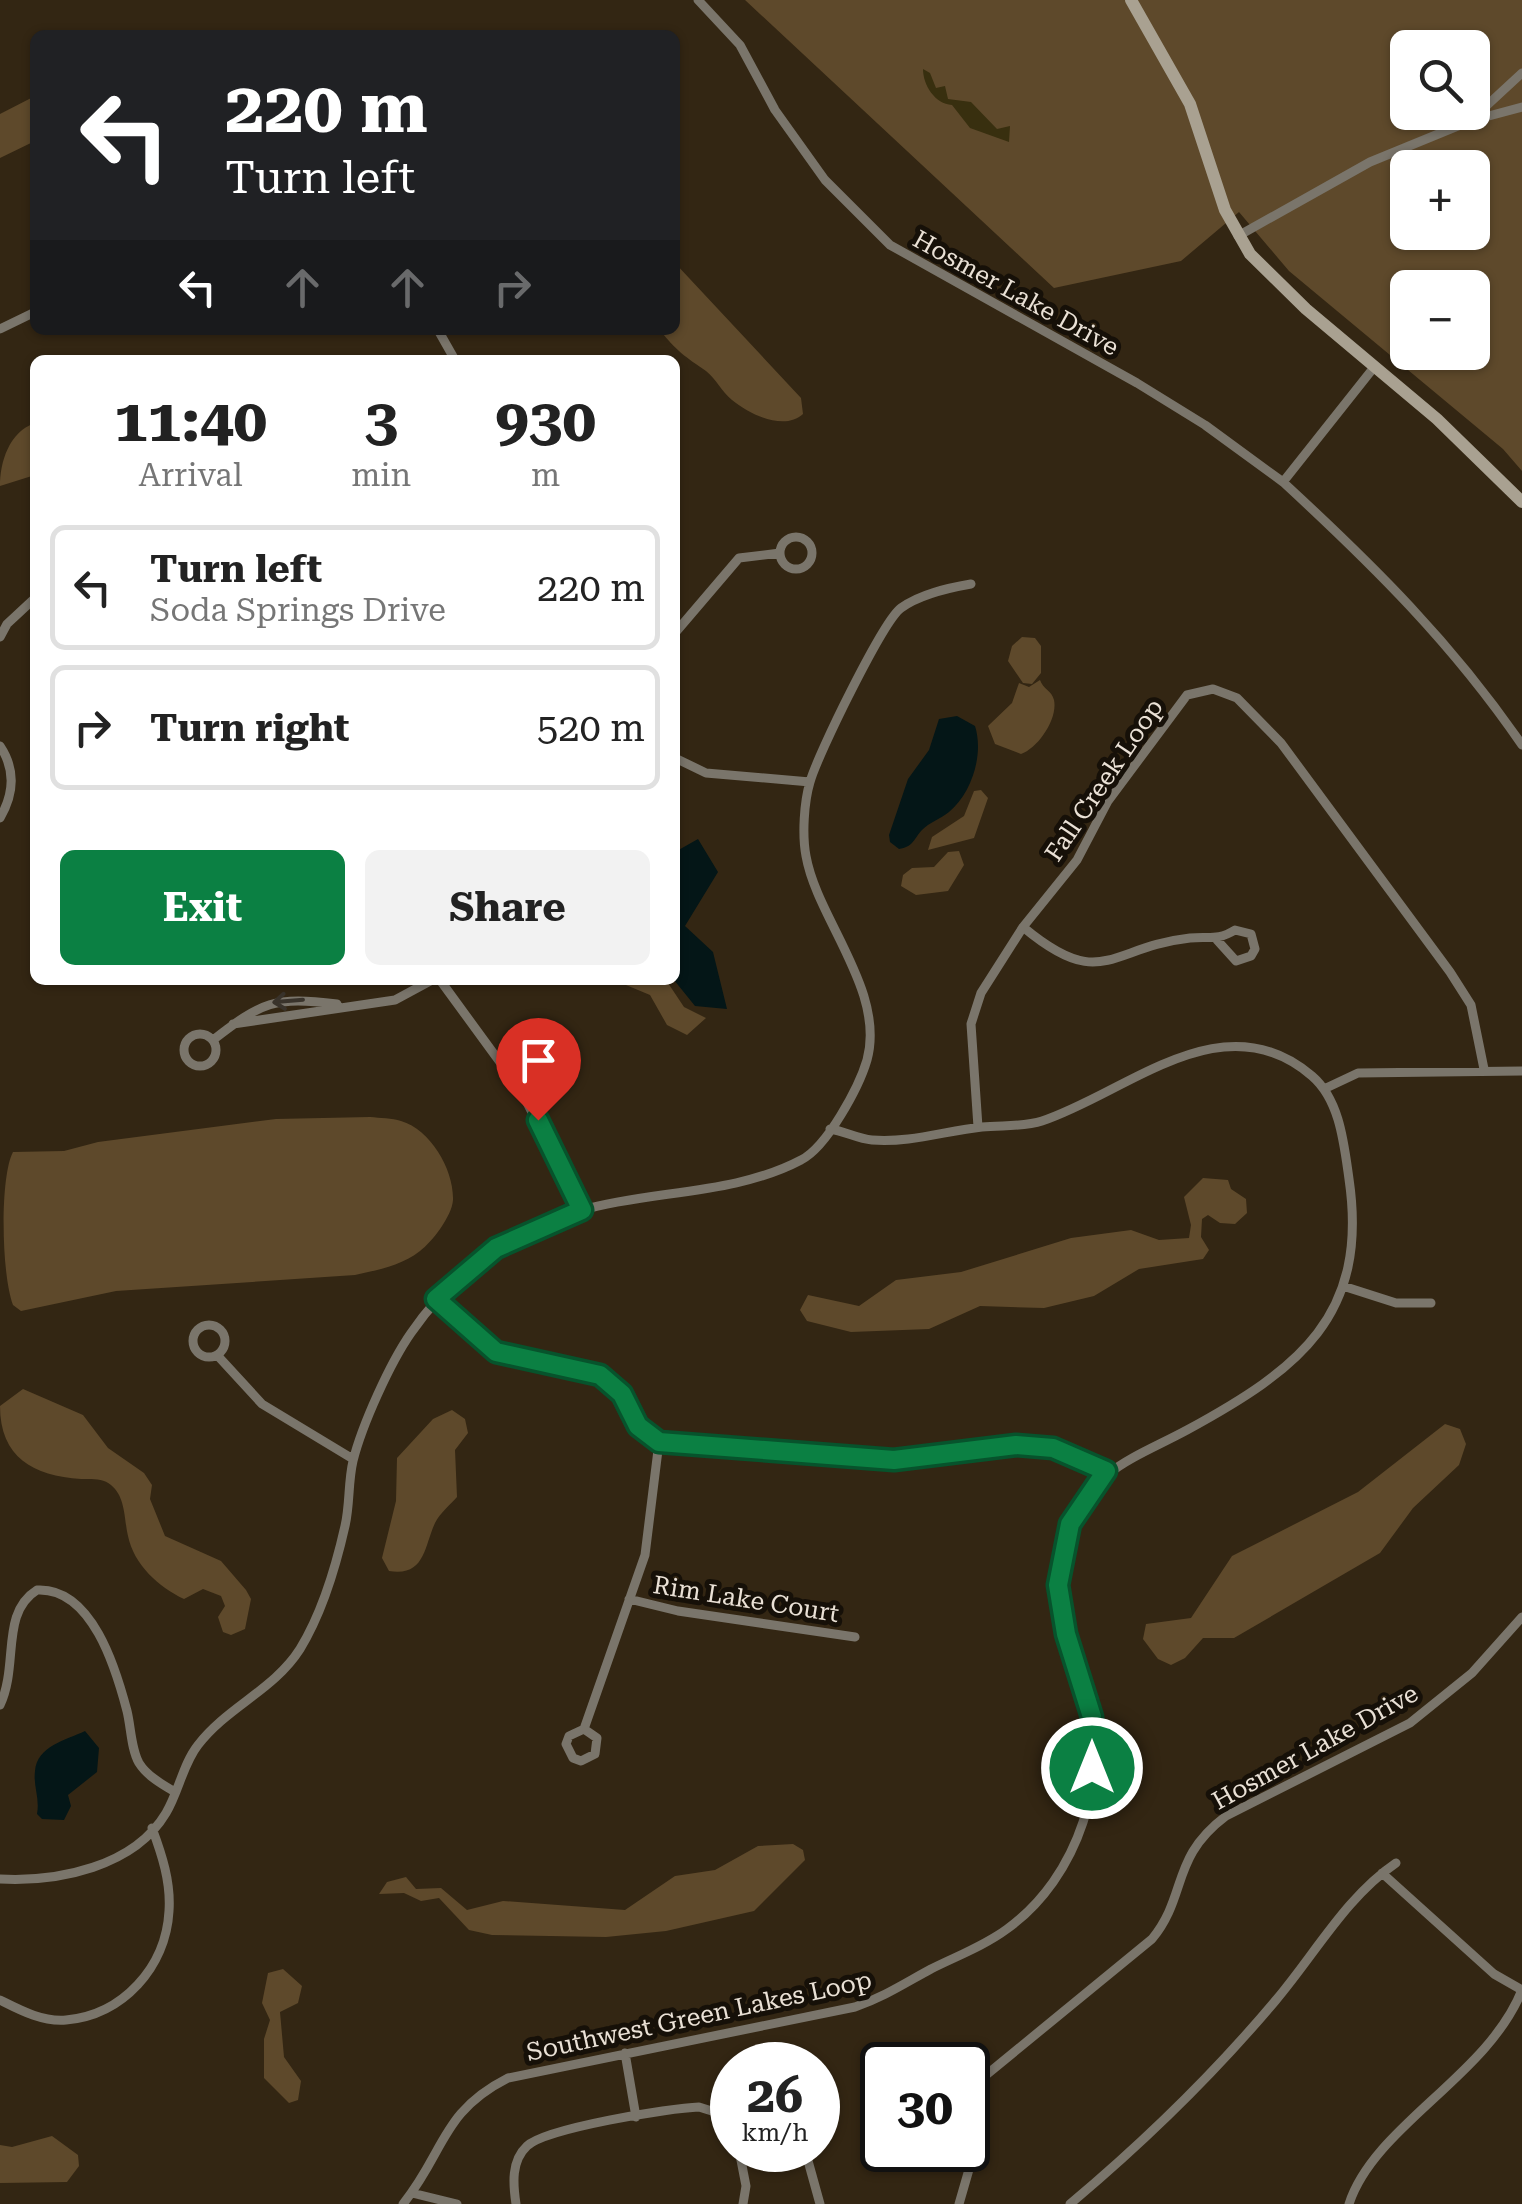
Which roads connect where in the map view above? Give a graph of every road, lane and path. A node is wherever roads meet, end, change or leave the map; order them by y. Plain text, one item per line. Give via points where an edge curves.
1 (698, 0) edge
2 (1131, 0) edge
3 (1522, 73) edge
4 (1490, 103) edge
5 (1522, 106) edge
6 (1490, 115) edge
7 (1448, 130) edge
8 (1238, 236) junction
9 (30, 314) edge
10 (0, 328) edge
11 (1375, 366) junction
12 (1283, 482) junction
13 (1522, 502) edge
14 (780, 553) dead end
15 (971, 584) dead end
16 (30, 603) edge
17 (680, 627) edge
18 (0, 638) edge
19 (0, 746) edge
20 (1522, 746) edge
21 (680, 760) edge
22 (810, 782) junction
23 (0, 818) edge
24 (1023, 928) junction
25 (1216, 940) dead end
26 (423, 985) edge
27 (444, 985) edge
28 (213, 1040) dead end
29 (1484, 1069) junction
30 (1522, 1071) edge
31 (1324, 1089) junction
32 (830, 1128) junction
33 (978, 1128) junction
34 (582, 1210) junction
35 (1346, 1287) junction
36 (436, 1299) junction
37 (1431, 1303) dead end
38 (218, 1355) dead end
39 (659, 1442) junction
40 (353, 1459) junction
41 (1106, 1471) junction
42 (629, 1599) junction
43 (1522, 1617) edge
44 (856, 1637) dead end
45 (0, 1705) edge
46 (584, 1729) dead end
47 (175, 1792) junction
48 (152, 1828) junction
49 (1396, 1863) dead end
50 (1382, 1872) junction
51 (0, 1878) edge
52 (0, 2000) edge
53 (625, 2053) junction
54 (710, 2111) edge
55 (636, 2117) junction
56 (743, 2172) edge
57 (811, 2172) edge
58 (412, 2193) junction
59 (513, 2203) edge
60 (403, 2204) edge
61 (457, 2204) edge
62 (743, 2204) edge
63 (820, 2204) edge
64 (959, 2204) edge
65 (1070, 2204) edge
66 (1349, 2204) edge

1 - 12 street, Hosmer Lake Drive via 740,45 825,180 890,246 1137,382
2 - 8 street via 1190,104
3 - 4 street
5 - 6 street
7 - 8 street via 1370,162
8 - 11 street via 1271,278
9 - 10 street
11 - 12 street
11 - 13 street
12 - 20 street, Hosmer Lake Drive via 1388,578 1459,658
14 - 17 street via 739,558
15 - 22 street via 897,610 871,648
16 - 18 street
19 - 23 street via 12,772
21 - 22 street via 706,772
22 - 32 street via 805,853 852,965 868,1041 855,1092
24 - 25 street via 1050,951 1089,964 1191,938
24 - 29 street, Fall Creek Loop via 1187,695 1212,689 1237,698 1281,742 1450,972 1471,1005
24 - 33 street, Fall Creek Loop via 981,993 971,1024
26 - 28 street via 396,1000 234,1024
27 - 34 street via 521,1091
29 - 30 street
29 - 31 street via 1358,1073
31 - 33 street via 1286,1059 1226,1046 1192,1050 1037,1123
31 - 35 street, Southwest Green Lakes Loop via 1336,1115 1350,1188 1354,1237
32 - 33 street via 868,1140 924,1139
32 - 34 street via 804,1159 789,1164 671,1197
34 - 36 street via 496,1248
35 - 37 street via 1396,1303
35 - 41 street, Southwest Green Lakes Loop via 1307,1348 1280,1370 1191,1428
36 - 39 street via 496,1352 600,1375 622,1394 638,1426
36 - 40 street via 389,1370
38 - 40 street via 262,1404
39 - 41 street via 894,1460 1016,1445 1053,1448
39 - 42 street via 645,1555
40 - 47 street via 346,1523 300,1649 272,1683 197,1746
41 - 53 street, Southwest Green Lakes Loop via 1070,1524 1062,1550 1061,1610 1088,1692 1094,1746 1084,1820 1055,1880 1010,1927 886,1996
42 - 44 street, Rim Lake Court
42 - 46 street
43 - 64 street, Hosmer Lake Drive via 1472,1673 1410,1723 1206,1831 1190,1850 1152,1939 980,2080 968,2108 970,2166
45 - 47 street via 15,1606 37,1590 68,1598 108,1656 138,1762
47 - 48 street
48 - 51 street via 132,1848 93,1868
48 - 52 street via 169,1888 169,1915 152,1970 126,1997 65,2020 32,2016
49 - 50 street
50 - 65 street via 1202,2085
50 - 66 street via 1494,1974 1522,1990 1505,2026 1368,2167
53 - 55 street
53 - 58 street, Southwest Green Lakes Loop via 487,2088 453,2118
54 - 55 street
55 - 59 street via 550,2132 526,2146 516,2164
56 - 62 street
57 - 63 street
58 - 60 street, Southwest Green Lakes Loop
58 - 61 street

